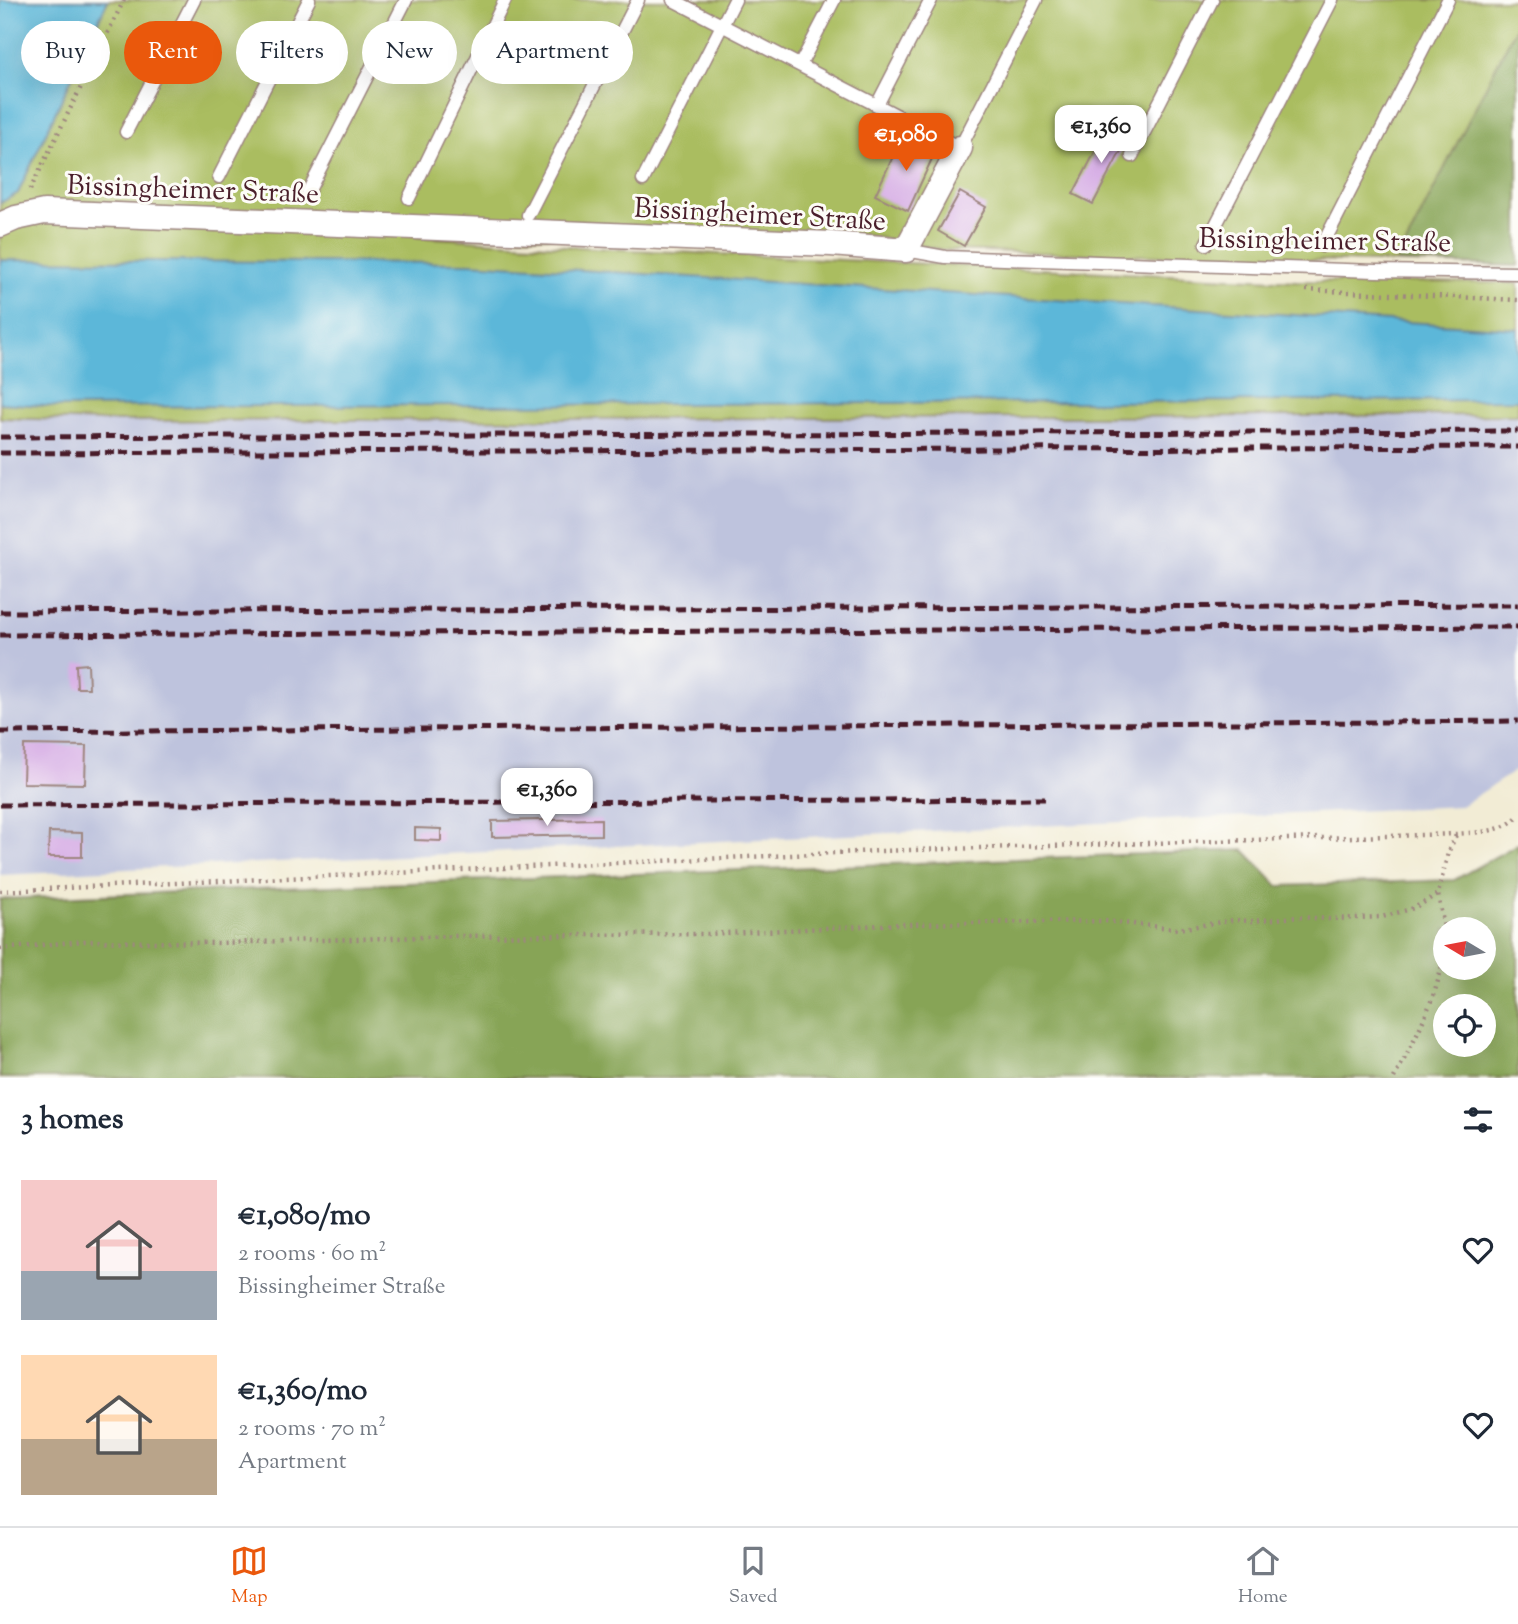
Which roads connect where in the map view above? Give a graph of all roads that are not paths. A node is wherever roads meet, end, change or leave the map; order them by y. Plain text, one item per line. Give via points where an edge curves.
1 (194, 0) edge
2 (309, 0) edge
3 (406, 0) edge
4 (505, 0) edge
5 (638, 0) edge
6 (673, 0) edge
7 (735, 0) edge
8 (834, 0) edge
9 (931, 0) edge
10 (1035, 0) edge
11 (1212, 0) edge
12 (1332, 0) edge
13 (1448, 0) edge
14 (722, 25) junction
15 (800, 65) junction
16 (877, 105) junction
17 (126, 132) dead end
18 (960, 148) junction
19 (1132, 156) dead end
20 (219, 177) dead end
21 (643, 180) dead end
22 (307, 194) dead end
23 (409, 198) dead end
24 (528, 215) dead end
25 (8, 222) edge
26 (1206, 244) dead end
27 (1322, 246) dead end
28 (906, 250) junction
29 (1518, 273) edge

1 - 17 lane
2 - 20 lane
3 - 22 lane
4 - 23 lane
5 - 24 lane
6 - 14 lane
7 - 14 lane
8 - 15 lane
9 - 16 lane
10 - 18 lane
11 - 19 lane
12 - 26 lane
13 - 27 lane
14 - 15 lane
14 - 21 lane
15 - 16 lane
16 - 18 lane
18 - 28 street
25 - 28 street, Bissingheimer Straße via 44,212
28 - 29 lane, Bissingheimer Straße via 944,257

